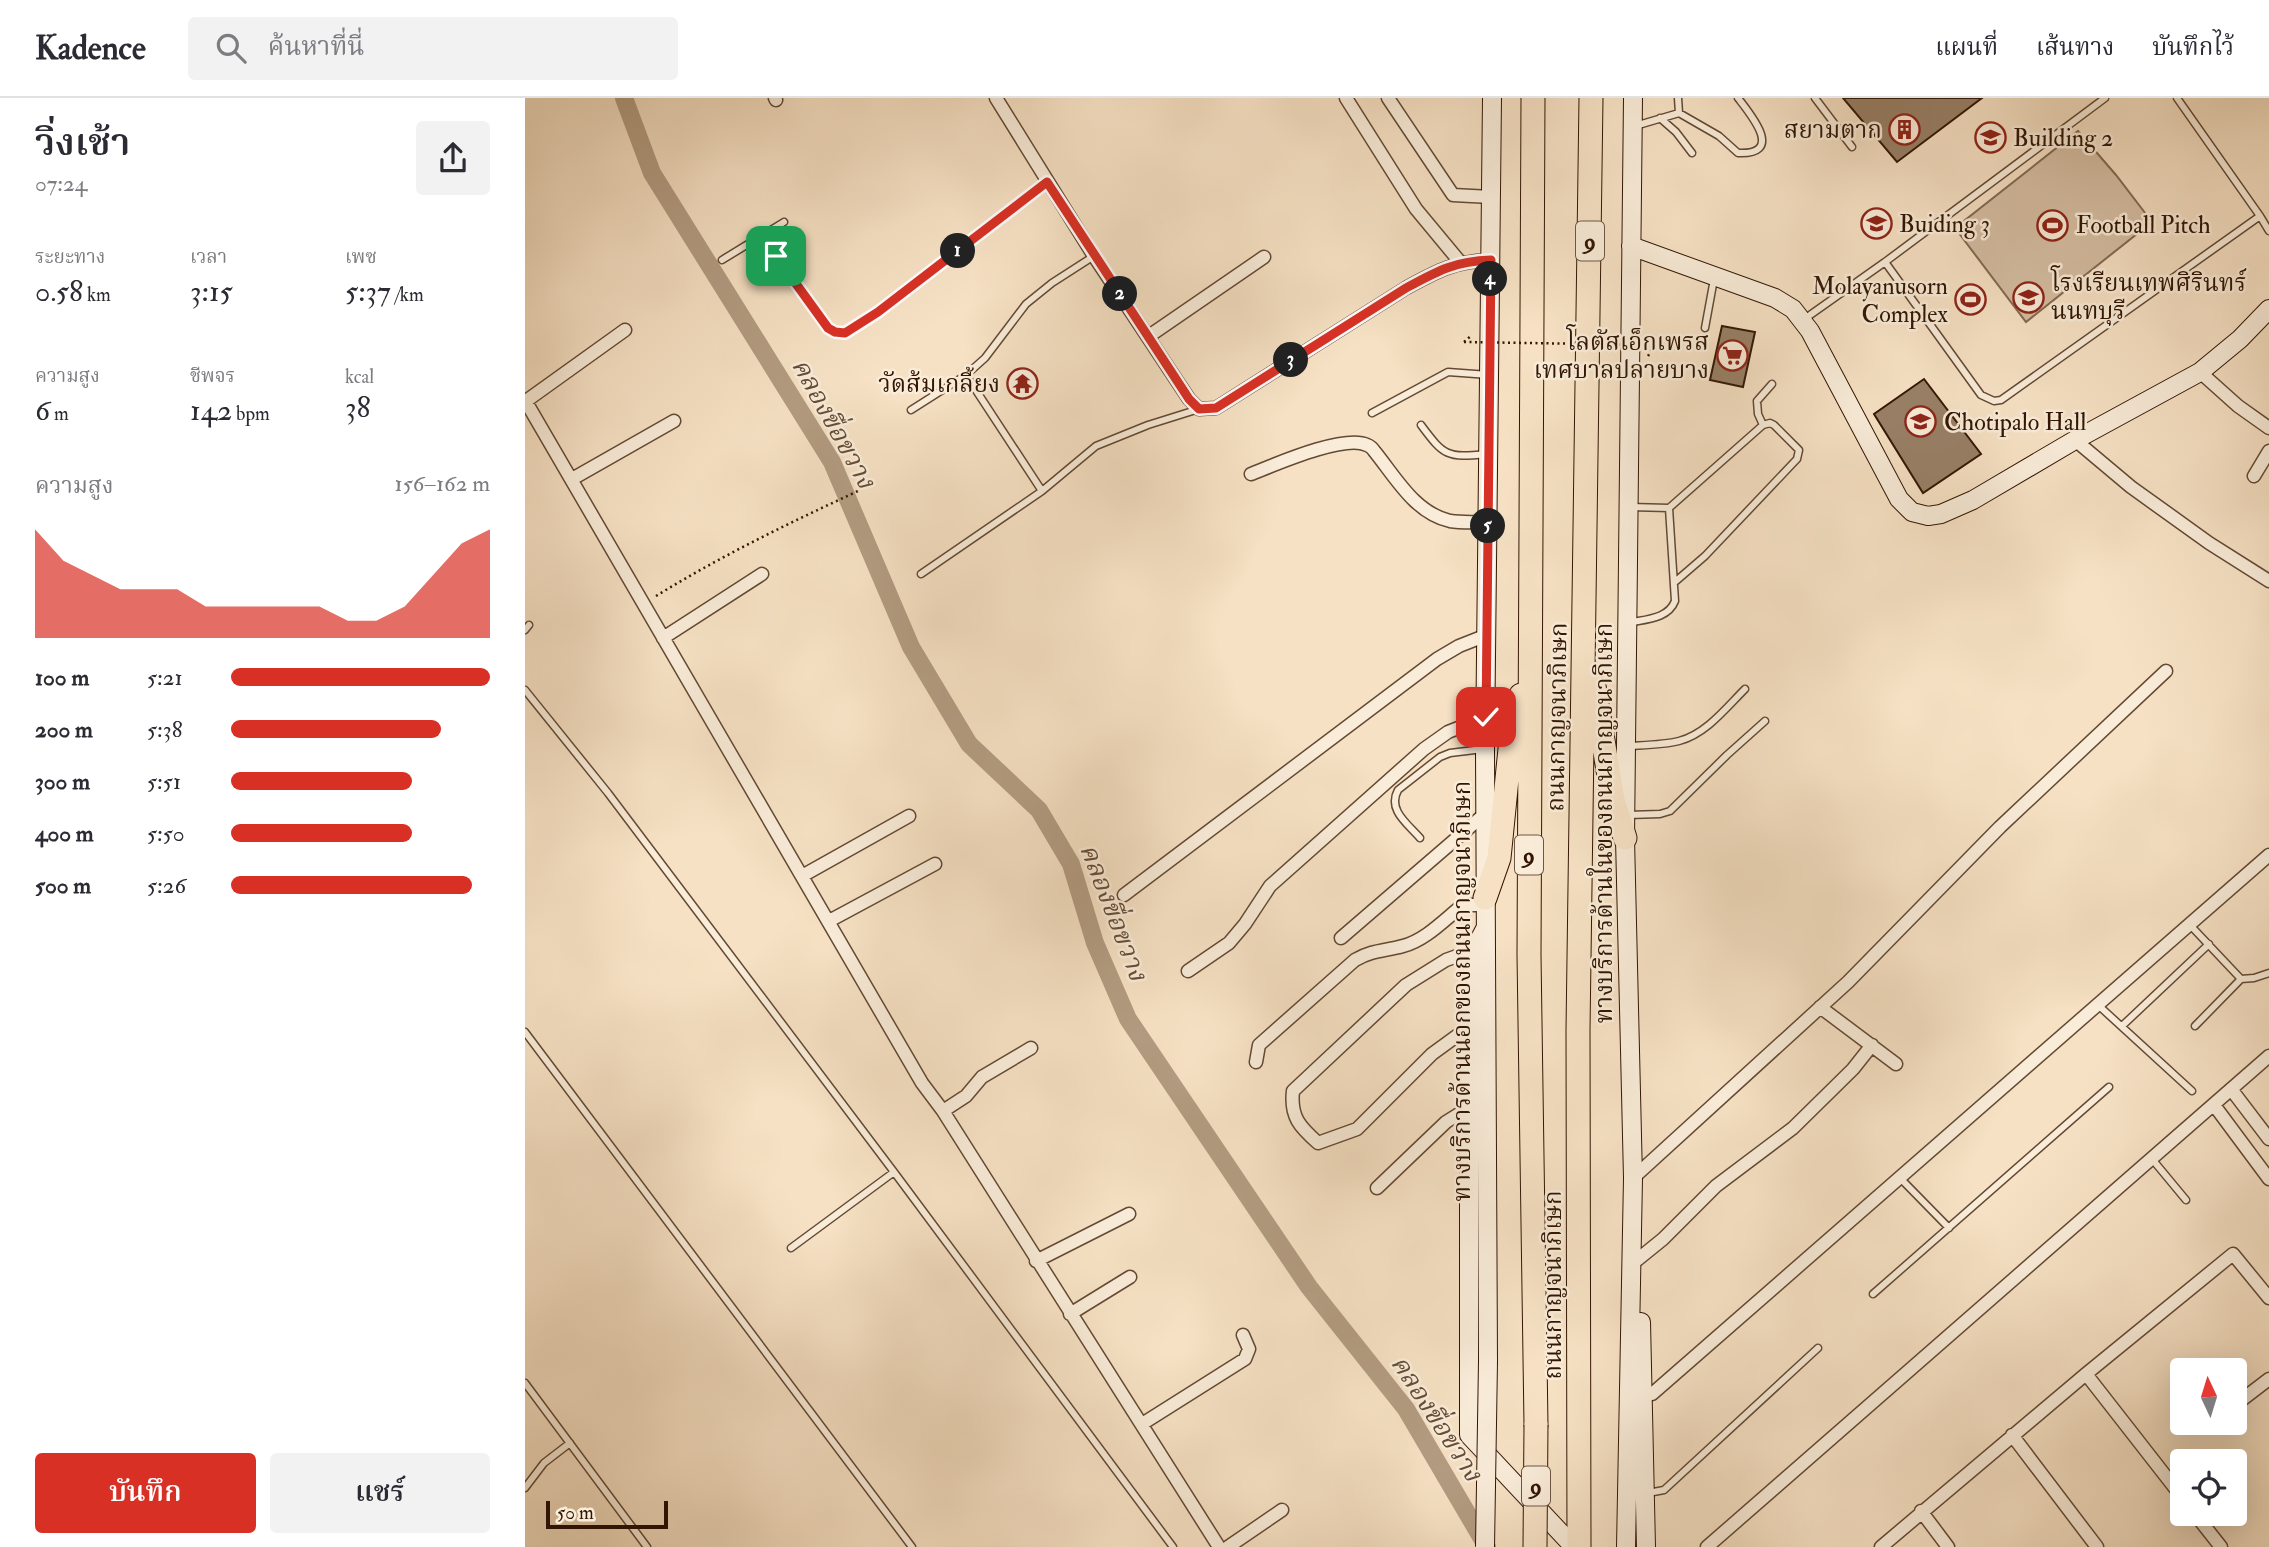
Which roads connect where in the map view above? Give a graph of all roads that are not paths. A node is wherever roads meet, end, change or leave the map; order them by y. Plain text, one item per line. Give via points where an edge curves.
1 (996, 98) edge
2 (1346, 98) edge
3 (1388, 98) edge
4 (1492, 98) edge
5 (1533, 98) edge
6 (1591, 98) edge
7 (1607, 98) edge
8 (1633, 98) edge
9 (1678, 98) edge
10 (1738, 98) edge
11 (1815, 98) edge
12 (2105, 98) edge
13 (2177, 98) edge
14 (1678, 113) junction
15 (1660, 118) junction
16 (1633, 126) junction
17 (1852, 147) dead end
18 (1692, 153) dead end
19 (1047, 182) junction
20 (1591, 193) junction
21 (1491, 197) junction
22 (2260, 216) junction
23 (784, 222) dead end
24 (2269, 231) edge
25 (762, 235) junction
26 (1631, 246) junction
27 (1094, 256) junction
28 (1264, 257) dead end
29 (722, 260) dead end
30 (1491, 260) junction
31 (1460, 262) junction
32 (1885, 262) junction
33 (1714, 275) junction
34 (2269, 309) edge
35 (1803, 320) junction
36 (1705, 328) dead end
37 (625, 330) dead end
38 (1149, 336) junction
39 (2200, 372) junction
40 (966, 374) junction
41 (1489, 374) junction
42 (1772, 384) dead end
43 (525, 400) edge
44 (1199, 409) junction
45 (911, 410) dead end
46 (1372, 413) dead end
47 (674, 421) dead end
48 (1421, 425) dead end
49 (1763, 425) junction
50 (2269, 428) edge
51 (2075, 440) junction
52 (2269, 451) edge
53 (1489, 454) junction
54 (1251, 474) dead end
55 (2254, 475) dead end
56 (572, 479) junction
57 (1042, 491) junction
58 (1628, 507) junction
59 (1669, 508) junction
60 (1488, 522) junction
61 (762, 574) dead end
62 (921, 574) dead end
63 (1676, 580) junction
64 (2269, 581) edge
65 (1585, 624) junction
66 (1626, 624) junction
67 (1487, 635) junction
68 (663, 639) junction
69 (1529, 663) junction
70 (2166, 671) dead end
71 (1745, 689) dead end
72 (525, 690) edge
73 (1486, 717) junction
74 (1765, 721) dead end
75 (1626, 747) junction
76 (1485, 749) junction
77 (1486, 813) junction
78 (1626, 815) junction
79 (909, 816) dead end
80 (1420, 838) dead end
81 (1625, 838) junction
82 (2269, 855) edge
83 (935, 864) dead end
84 (802, 876) junction
85 (1124, 895) dead end
86 (1485, 902) junction
87 (829, 921) junction
88 (2189, 925) junction
89 (1487, 926) junction
90 (1341, 938) dead end
91 (2209, 944) junction
92 (1474, 950) junction
93 (1188, 971) dead end
94 (2269, 973) edge
95 (2241, 979) junction
96 (2098, 1005) junction
97 (1820, 1007) junction
98 (2122, 1026) junction
99 (2196, 1026) dead end
100 (1469, 1027) junction
101 (525, 1032) edge
102 (1872, 1045) junction
103 (1031, 1048) dead end
104 (2269, 1056) edge
105 (1257, 1062) dead end
106 (1896, 1064) dead end
107 (2109, 1087) dead end
108 (2231, 1089) junction
109 (2192, 1091) dead end
110 (2214, 1105) junction
111 (1470, 1107) junction
112 (943, 1111) junction
113 (2269, 1139) edge
114 (2152, 1159) junction
115 (894, 1172) junction
116 (1633, 1178) junction
117 (1900, 1178) junction
118 (2269, 1179) edge
119 (1377, 1188) dead end
120 (2186, 1200) dead end
121 (1129, 1214) dead end
122 (1633, 1218) junction
123 (1949, 1228) junction
124 (791, 1248) dead end
125 (1637, 1259) junction
126 (1036, 1261) junction
127 (1130, 1277) dead end
128 (1873, 1294) dead end
129 (2269, 1298) edge
130 (1070, 1314) junction
131 (1243, 1335) dead end
132 (1818, 1348) dead end
133 (2086, 1374) junction
134 (2269, 1379) edge
135 (525, 1383) edge
136 (1643, 1396) junction
137 (2247, 1396) edge
138 (1142, 1424) junction
139 (2013, 1435) junction
140 (570, 1443) junction
141 (2170, 1482) edge
142 (525, 1488) edge
143 (1646, 1493) junction
144 (1282, 1510) dead end
145 (1921, 1511) junction
146 (2204, 1526) edge
147 (1627, 1542) edge
148 (647, 1547) edge
149 (912, 1547) edge
150 (1173, 1547) edge
151 (1219, 1547) edge
152 (1228, 1547) edge
153 (1485, 1547) edge
154 (1535, 1547) edge
155 (1576, 1547) edge
156 (1646, 1547) edge
157 (1707, 1547) edge
158 (1881, 1547) edge
159 (1948, 1547) edge
160 (2097, 1547) edge
161 (2221, 1547) edge

1 - 19 street
2 - 31 street via 1416,209
3 - 21 street via 1453,195
4 - 21 main road, ทางบริการด้านนอกของถนนกาญจนาภิเษก
5 - 69 highway, ถนนกาญจนาภิเษก / 9
6 - 20 highway, ถนนกาญจนาภิเษก / 9
7 - 20 highway
8 - 16 main road, ทางบริการด้านในของถนนกาญจนาภิเษก
9 - 14 lane
10 - 14 lane via 1762,132 1761,145 1754,151 1738,153 1719,136
11 - 17 lane
12 - 32 lane
13 - 22 lane
14 - 15 lane
15 - 16 lane
15 - 18 lane
16 - 26 main road, ทางบริการด้านในของถนนกาญจนาภิเษก
19 - 25 lane via 845,333 828,328
19 - 27 street
20 - 65 highway, ถนนกาญจนาภิเษก / 9
21 - 30 main road, ทางบริการด้านนอกของถนนกาญจนาภิเษก
22 - 24 lane
22 - 32 lane via 2001,400 1981,395
23 - 25 lane
25 - 29 lane
26 - 33 main road
26 - 58 main road, ทางบริการด้านในของถนนกาญจนาภิเษก
27 - 38 street
27 - 40 lane via 1025,304 985,358
28 - 38 street
30 - 31 street
30 - 41 main road, ทางบริการด้านนอกของถนนกาญจนาภิเษก
31 - 44 street via 1406,288 1216,408
32 - 35 lane
33 - 35 main road via 1775,298
33 - 36 lane
34 - 39 main road
35 - 51 main road via 1899,499 1912,512 1941,514 1973,500
37 - 43 street
38 - 44 street
39 - 50 street
39 - 51 main road
40 - 45 lane
40 - 57 lane
41 - 46 lane via 1448,372
41 - 53 main road, ทางบริการด้านนอกของถนนกาญจนาภิเษก
42 - 49 lane via 1757,401
43 - 56 street
44 - 57 lane via 1096,446
47 - 56 street
48 - 53 lane via 1447,454
49 - 59 lane
49 - 63 lane via 1774,425 1797,446 1797,459 1705,556
51 - 64 street via 2131,487
52 - 55 street
53 - 60 main road, ทางบริการด้านนอกของถนนกาญจนาภิเษก
54 - 60 street via 1310,452 1366,444 1420,506 1434,515 1451,521
56 - 68 street
57 - 62 lane
58 - 59 lane
58 - 66 main road, ทางบริการด้านในของถนนกาญจนาภิเษก
59 - 63 lane
60 - 67 main road, ทางบริการด้านนอกของถนนกาญจนาภิเษก
61 - 68 street
63 - 66 lane via 1675,601 1666,615
65 - 81 highway via 1613,800
65 - 155 highway, ถนนกาญจนาภิเษก / 9
66 - 75 main road, ทางบริการด้านในของถนนกาญจนาภิเษก
67 - 73 main road, ทางบริการด้านนอกของถนนกาญจนาภิเษก
67 - 85 street via 1427,666
68 - 84 street
69 - 86 highway via 1511,739 1499,858
69 - 154 highway, ถนนกาญจนาภิเษก / 9, bridge
70 - 97 street via 2000,827
71 - 75 lane via 1703,729 1680,741
72 - 115 lane
73 - 76 main road, ทางบริการด้านนอกของถนนกาญจนาภิเษก
73 - 93 street via 1448,732 1424,749 1270,886 1229,943
74 - 78 lane via 1670,811
75 - 78 main road, ทางบริการด้านในของถนนกาญจนาภิเษก
76 - 77 main road, ทางบริการด้านนอกของถนนกาญจนาภิเษก
76 - 80 lane via 1440,757 1398,790 1395,809
77 - 86 main road, ทางบริการด้านนอกของถนนกาญจนาภิเษก
77 - 90 street
78 - 81 main road, ทางบริการด้านในของถนนกาญจนาภิเษก
79 - 84 street
81 - 116 main road, ทางบริการด้านในของถนนกาญจนาภิเษก
82 - 88 street
83 - 87 street
84 - 87 street
86 - 89 main road, ทางบริการด้านนอกของถนนกาญจนาภิเษก
86 - 105 street via 1463,905 1405,946 1369,952 1355,960 1259,1045
87 - 112 street via 922,1083
88 - 91 lane
88 - 96 street
89 - 92 main road
89 - 153 main road, ทางบริการด้านนอกของถนนกาญจนาภิเษก, bridge
91 - 95 lane
91 - 98 lane
92 - 100 main road
92 - 100 street via 1428,970 1384,1003 1293,1091 1292,1112 1318,1143 1357,1129 1432,1054
94 - 95 lane
95 - 99 lane
96 - 98 lane
96 - 117 street
97 - 102 street
97 - 116 street
98 - 109 lane
100 - 111 main road
101 - 149 lane
102 - 106 street
102 - 125 street via 1793,1128 1716,1186
103 - 112 street via 982,1077 966,1096
104 - 108 street
107 - 123 lane
108 - 110 street
108 - 113 street
110 - 114 street
110 - 118 street
111 - 119 street via 1445,1122
111 - 155 main road via 1469,1435
112 - 126 street
114 - 120 lane
114 - 157 street
115 - 124 lane
115 - 150 lane
116 - 122 main road, ทางบริการด้านในของถนนกาญจนาภิเษก
117 - 123 lane
117 - 136 street via 1652,1394
121 - 126 street
122 - 125 main road
122 - 147 main road, ทางบริการด้านในของถนนกาญจนาภิเษก
123 - 128 lane
125 - 136 main road
126 - 130 street
127 - 130 street
129 - 133 street via 2233,1254
130 - 138 street
131 - 138 street via 1249,1349 1245,1359
132 - 143 lane via 1664,1490
133 - 139 street
133 - 141 street
134 - 137 street
135 - 140 lane
136 - 143 main road
138 - 151 street
139 - 145 street
139 - 160 street
140 - 142 lane via 544,1463
140 - 148 lane
143 - 156 main road
144 - 152 street
145 - 158 street
145 - 159 street
146 - 161 street

